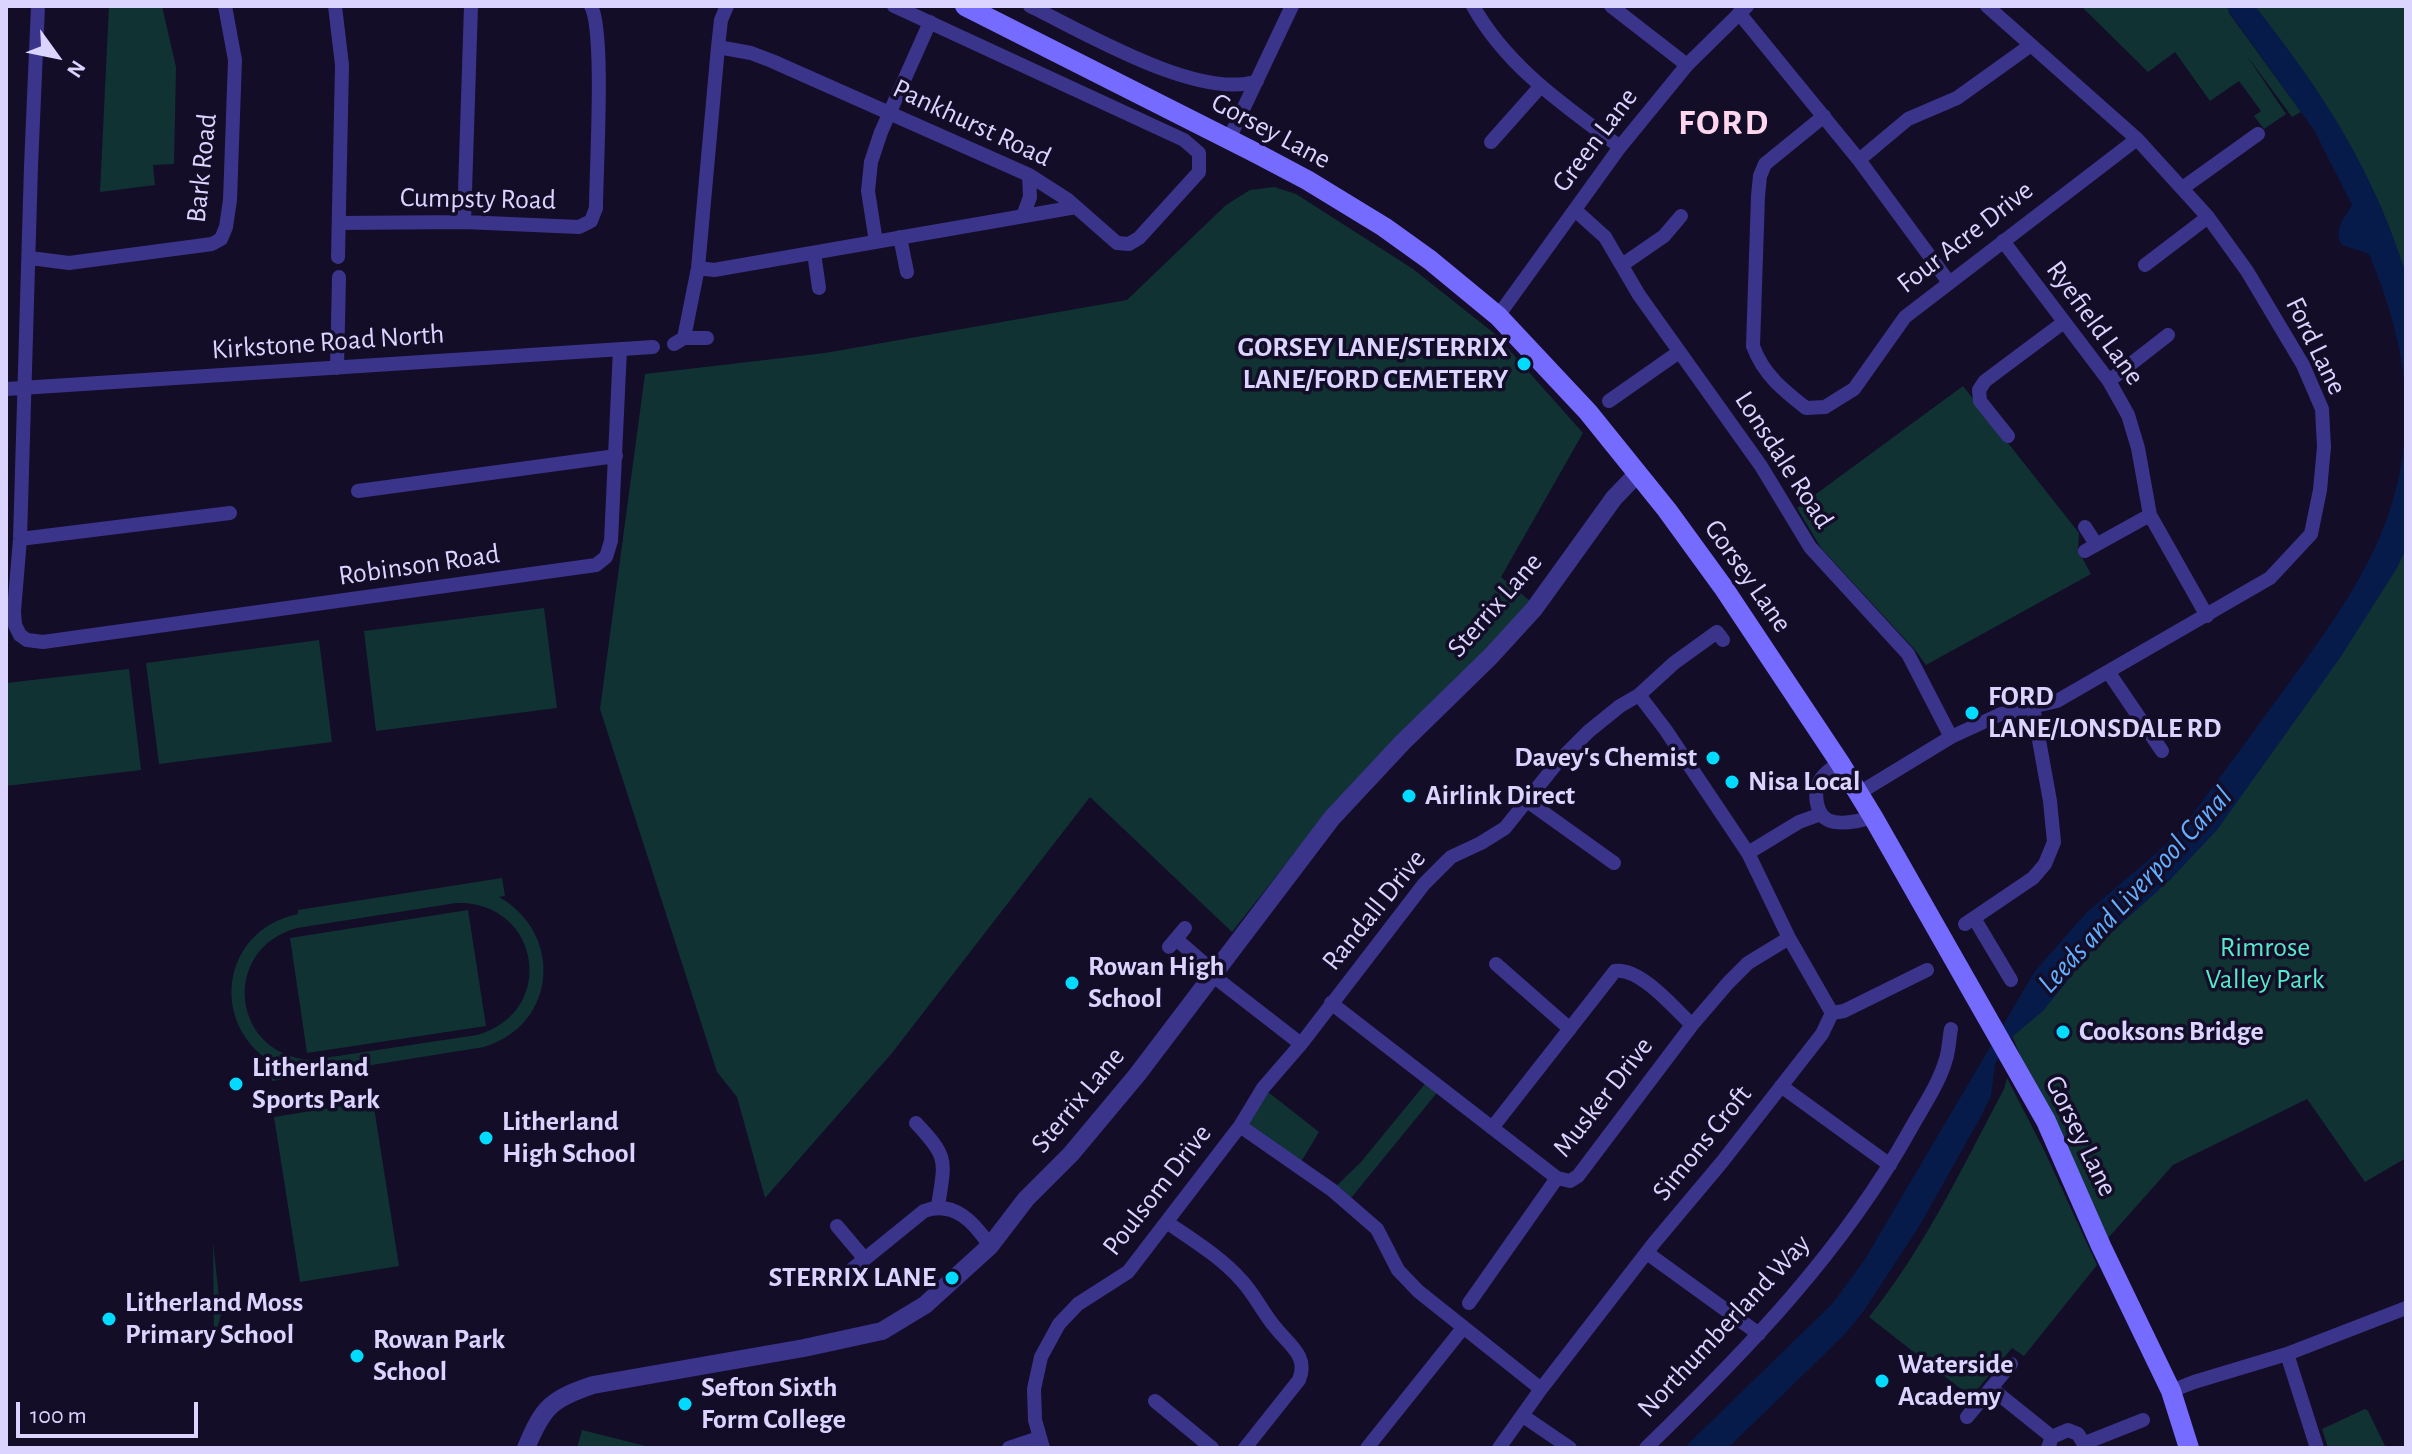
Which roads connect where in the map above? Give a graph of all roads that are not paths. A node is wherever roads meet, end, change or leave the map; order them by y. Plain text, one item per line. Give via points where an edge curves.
1 (38, 6) edge
2 (225, 6) edge
3 (335, 6) edge
4 (471, 6) edge
5 (591, 6) edge
6 (727, 6) edge
7 (894, 6) edge
8 (965, 6) edge
9 (1030, 6) edge
10 (1292, 6) edge
11 (1473, 6) edge
12 (1611, 6) edge
13 (1987, 6) edge
14 (1743, 10) edge
15 (930, 22) junction
16 (2031, 45) junction
17 (718, 47) junction
18 (1687, 65) junction
19 (1257, 81) junction
20 (1540, 87) junction
21 (890, 113) junction
22 (1824, 116) junction
23 (2258, 134) dead end
24 (1229, 139) junction
25 (2137, 139) junction
26 (1491, 142) dead end
27 (1620, 147) junction
28 (1200, 160) joint
29 (1859, 160) junction
30 (1029, 175) junction
31 (2184, 187) junction
32 (1076, 207) junction
33 (1575, 210) junction
34 (1023, 216) junction
35 (1681, 216) dead end
36 (2208, 217) junction
37 (464, 222) junction
38 (339, 223) junction
39 (900, 237) junction
40 (2003, 241) junction
41 (876, 242) junction
42 (814, 253) junction
43 (338, 257) dead end
44 (30, 258) junction
45 (1622, 265) junction
46 (2145, 265) dead end
47 (698, 268) junction
48 (907, 272) dead end
49 (339, 277) dead end
50 (1948, 281) junction
51 (819, 288) dead end
52 (1498, 316) junction
53 (2064, 322) junction
54 (2168, 335) dead end
55 (707, 338) dead end
56 (653, 347) dead end
57 (620, 349) junction
58 (1679, 352) junction
59 (337, 368) junction
60 (2109, 381) junction
61 (24, 388) junction
62 (6, 389) edge
63 (1609, 401) dead end
64 (2008, 436) dead end
65 (616, 456) junction
66 (1638, 473) junction
67 (358, 491) dead end
68 (230, 513) dead end
69 (2150, 515) junction
70 (2085, 527) dead end
71 (20, 539) junction
72 (2207, 616) junction
73 (1717, 632) dead end
74 (2109, 673) junction
75 (1639, 695) junction
76 (2033, 707) junction
77 (1951, 737) junction
78 (2162, 751) dead end
79 (1840, 763) junction
80 (1859, 793) junction
81 (1526, 800) junction
82 (1821, 814) junction
83 (1873, 817) junction
84 (1748, 853) junction
85 (1614, 863) dead end
86 (1177, 938) dead end
87 (1789, 938) junction
88 (1496, 964) dead end
89 (1927, 970) dead end
90 (1213, 974) junction
91 (2011, 980) dead end
92 (1331, 1003) junction
93 (1832, 1013) junction
94 (1692, 1025) junction
95 (1570, 1029) junction
96 (1951, 1029) dead end
97 (1301, 1044) junction
98 (1781, 1086) junction
99 (916, 1123) dead end
100 (1240, 1126) junction
101 (1492, 1128) junction
102 (1890, 1165) junction
103 (1557, 1178) junction
104 (938, 1206) junction
105 (1168, 1223) junction
106 (837, 1226) dead end
107 (990, 1246) junction
108 (1647, 1253) junction
109 (864, 1258) junction
110 (850, 1271) dead end
111 (1469, 1303) dead end
112 (2406, 1308) edge
113 (1463, 1328) junction
114 (1759, 1334) junction
115 (2287, 1354) junction
116 (2011, 1364) dead end
117 (1991, 1388) junction
118 (1541, 1389) junction
119 (2171, 1391) junction
120 (1155, 1401) dead end
121 (1523, 1416) junction
122 (1967, 1417) dead end
123 (2143, 1420) dead end
124 (2050, 1442) edge
125 (1041, 1443) edge
126 (1248, 1445) edge
127 (2086, 1445) edge
128 (526, 1448) edge
129 (1009, 1448) edge
130 (1212, 1448) edge
131 (1266, 1448) edge
132 (1367, 1448) edge
133 (1499, 1448) edge
134 (1570, 1448) edge
135 (1646, 1448) edge
136 (2189, 1448) edge
137 (2317, 1448) edge

1 - 44 street
2 - 44 street, Bark Road via 235,89 230,200 221,239 192,248 69,263
3 - 38 street via 342,65
4 - 37 street
5 - 37 street, Cumpsty Road via 597,42 596,208 591,221 579,227
6 - 17 street
7 - 15 street, Gorsey Lane
8 - 24 main road, Gorsey Lane
9 - 19 street via 1183,76 1232,86
10 - 19 street
11 - 20 street
12 - 18 street
13 - 16 street, Ford Lane
14 - 18 street, Green Lane
14 - 22 street
15 - 21 street
15 - 28 street, Gorsey Lane via 1184,140
16 - 25 street, Ford Lane
16 - 29 street via 1957,98 1908,119
17 - 21 street, Pankhurst Road via 751,53
17 - 47 street
18 - 27 street, Green Lane
19 - 24 street
20 - 26 street
20 - 27 street
21 - 30 street, Pankhurst Road
21 - 41 street via 869,177
22 - 29 street
22 - 50 street, Four Acre Drive via 1765,164 1760,176 1752,312 1759,363 1778,387 1806,408 1825,407 1854,389 1905,317
23 - 31 street
24 - 52 main road, Gorsey Lane via 1384,227
25 - 31 street, Ford Lane
25 - 40 street, Four Acre Drive
27 - 33 street, Green Lane
28 - 32 street, Pankhurst Road via 1195,179 1135,242 1117,243
29 - 50 street
30 - 32 street, Pankhurst Road
30 - 34 street via 1030,197
31 - 36 street, Ford Lane
32 - 34 street
33 - 45 street, Lonsdale Road via 1605,237
33 - 52 street, Green Lane
34 - 39 street
35 - 45 street via 1664,236
36 - 46 street
36 - 72 street, Ford Lane via 2303,365 2322,409 2324,447 2311,534 2270,578
37 - 38 street, Cumpsty Road
38 - 43 street
39 - 41 street
39 - 48 street
40 - 50 street, Four Acre Drive
40 - 53 street, Ryefield Lane
41 - 42 street
42 - 47 street via 714,270
42 - 51 street
44 - 61 street
45 - 58 street, Lonsdale Road
47 - 55 street via 679,341
49 - 59 street
52 - 66 main road, Gorsey Lane
53 - 60 street, Ryefield Lane
53 - 64 street via 1979,390 1980,401
54 - 60 street
56 - 57 street, Kirkstone Road North
57 - 59 street, Kirkstone Road North
57 - 65 street, Robinson Road
58 - 63 street
58 - 77 street, Lonsdale Road via 1820,560 1908,654
59 - 61 street, Kirkstone Road North
60 - 69 street, Ryefield Lane via 2128,415
61 - 62 street, Kirkstone Road North
61 - 71 street
65 - 67 street
65 - 71 street, Robinson Road via 611,541 606,557 596,565 43,642 27,640 15,625
66 - 79 main road, Gorsey Lane via 1723,587
66 - 90 street, Sterrix Lane via 1534,609 1332,818
68 - 71 street
69 - 70 street via 2090,548
69 - 72 street, Ryefield Lane
72 - 74 street, Ford Lane
73 - 75 street, Randall Drive
74 - 76 street, Ford Lane via 2057,701
74 - 78 street
75 - 81 street, Randall Drive via 1589,731
75 - 84 street
76 - 77 street, Ford Lane via 2001,714
76 - 91 street via 2054,842 2033,878 1970,921
77 - 80 street, Ford Lane
79 - 80 main road, Gorsey Lane
79 - 82 street via 1818,785
80 - 83 main road, Gorsey Lane
81 - 85 street
81 - 92 street, Randall Drive via 1505,828 1451,857 1424,884
82 - 83 street via 1841,823
82 - 84 street
83 - 119 main road, Gorsey Lane via 2058,1144
84 - 87 street
86 - 90 street
87 - 93 street
87 - 94 street, Musker Drive via 1748,963
88 - 95 street
89 - 93 street
90 - 97 street
90 - 107 street, Sterrix Lane via 1137,1075
92 - 97 street, Randall Drive
92 - 101 street, Musker Drive
93 - 98 street, Simons Croft
94 - 95 street via 1641,977 1624,970 1608,977
94 - 103 street, Musker Drive via 1578,1176 1570,1181
95 - 101 street
96 - 102 street, Northumberland Way via 1943,1068
97 - 100 street, Poulsom Drive via 1263,1088
98 - 102 street
98 - 108 street, Simons Croft
99 - 104 street via 944,1158
100 - 105 street, Poulsom Drive
100 - 113 street via 1332,1190 1377,1229 1398,1270
101 - 103 street, Musker Drive
102 - 114 street, Northumberland Way via 1820,1263
103 - 111 street
104 - 107 street via 968,1220
104 - 109 street
105 - 125 street, Poulsom Drive via 1128,1272 1078,1304 1050,1338 1034,1389
105 - 126 street via 1243,1282 1302,1358 1299,1380
106 - 109 street
107 - 128 street, Sterrix Lane via 925,1305 882,1331 593,1385 564,1395 546,1409
108 - 114 street
108 - 118 street, Simons Croft
109 - 110 street
112 - 115 street
113 - 118 street
113 - 132 street
114 - 135 street, Northumberland Way
115 - 119 street
115 - 137 street
116 - 117 street
117 - 122 street
117 - 124 street
118 - 121 street, Simons Croft
119 - 136 main road, Gorsey Lane
120 - 130 street
121 - 133 street, Simons Croft
121 - 134 street
123 - 127 street
124 - 127 street via 2062,1431 2073,1431
125 - 129 street
126 - 131 street

